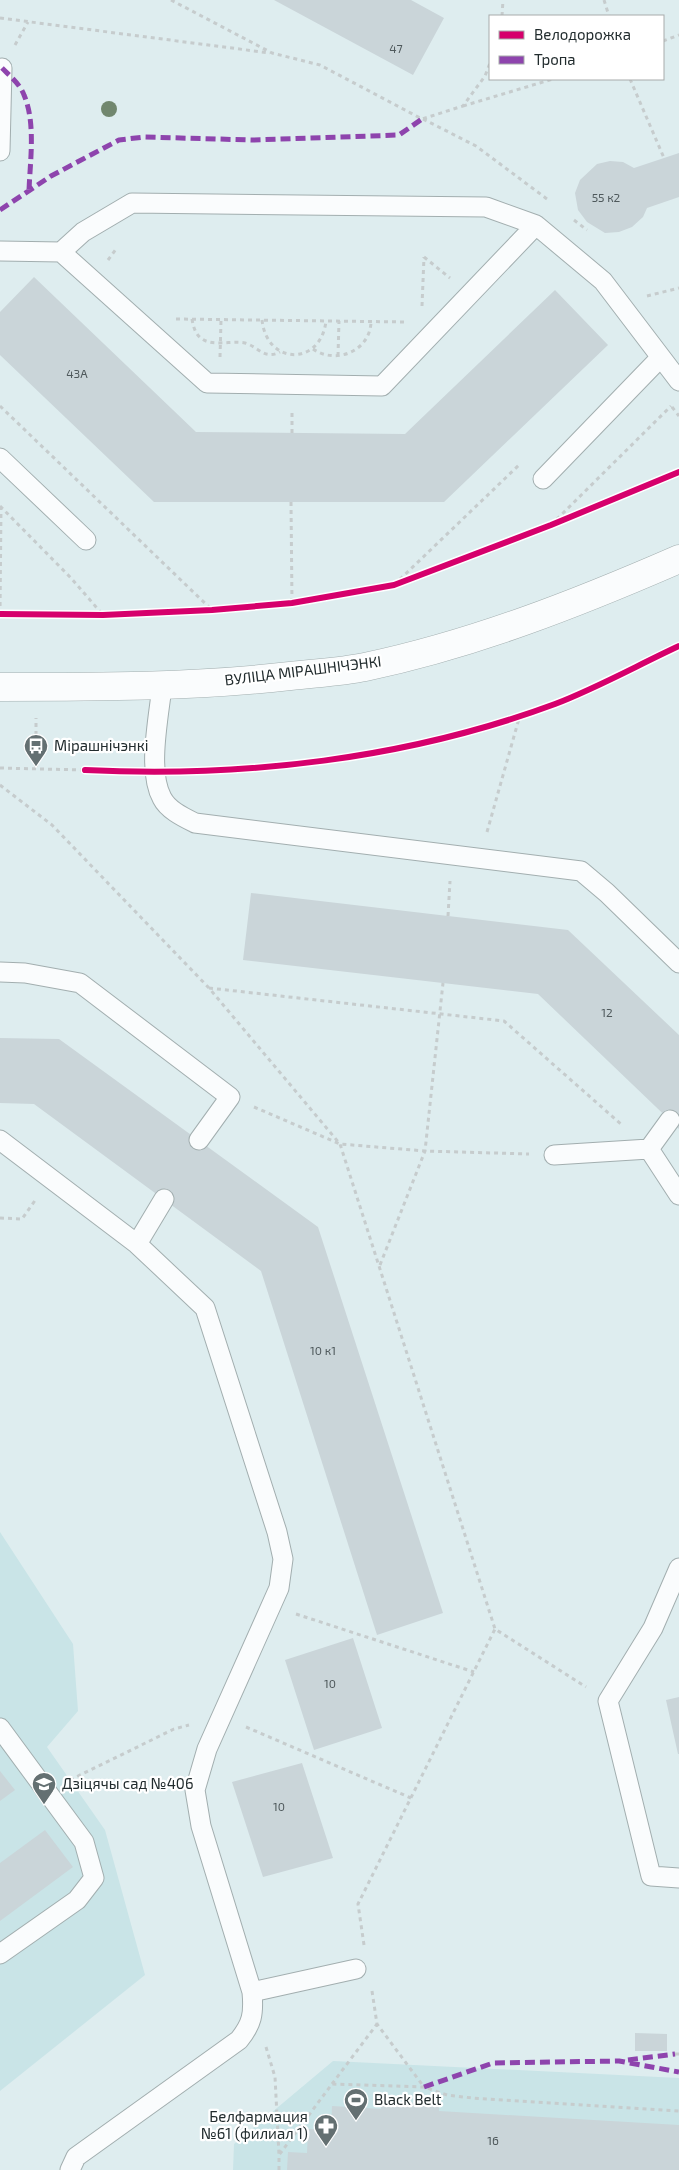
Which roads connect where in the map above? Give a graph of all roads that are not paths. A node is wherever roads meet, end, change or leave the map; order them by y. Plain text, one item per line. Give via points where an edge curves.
1 (2, 68) dead end
2 (0, 151) edge
3 (536, 225) junction
4 (0, 251) edge
5 (61, 252) junction
6 (660, 358) junction
7 (679, 381) edge
8 (0, 458) edge
9 (543, 479) dead end
10 (86, 540) dead end
11 (679, 559) edge
12 (162, 686) junction
13 (0, 688) edge
14 (679, 962) edge
15 (0, 972) edge
16 (670, 1120) dead end
17 (0, 1140) edge
18 (200, 1140) dead end
19 (649, 1149) junction
20 (554, 1155) road end
21 (679, 1195) edge
22 (164, 1199) dead end
23 (137, 1244) junction
24 (679, 1568) edge
25 (0, 1728) edge
26 (679, 1878) edge
27 (0, 1954) edge
28 (356, 1969) dead end
29 (253, 2000) junction
30 (70, 2170) edge

1 - 2 lane
3 - 5 lane via 486,207 132,203 83,232
3 - 5 lane via 382,386 207,382
3 - 6 lane via 602,281
4 - 5 lane
6 - 7 lane
6 - 9 lane
8 - 10 lane
11 - 12 main road, ВУЛІЦА МІРАШНІЧЭНКІ via 569,606 461,642 364,667
12 - 13 main road, ВУЛІЦА МІРАШНІЧЭНКІ
12 - 14 lane via 154,774 162,798 177,814 195,823 581,871
15 - 18 lane via 80,983 230,1097
16 - 19 lane
17 - 23 lane
19 - 20 lane
19 - 21 lane
22 - 23 lane
23 - 29 lane via 205,1308 283,1559 279,1588 207,1749 195,1790 201,1826
24 - 26 lane via 652,1628 608,1701 651,1876
25 - 27 lane via 84,1842 94,1878 77,1900
28 - 29 lane
29 - 30 lane via 249,2027 239,2040 76,2157

